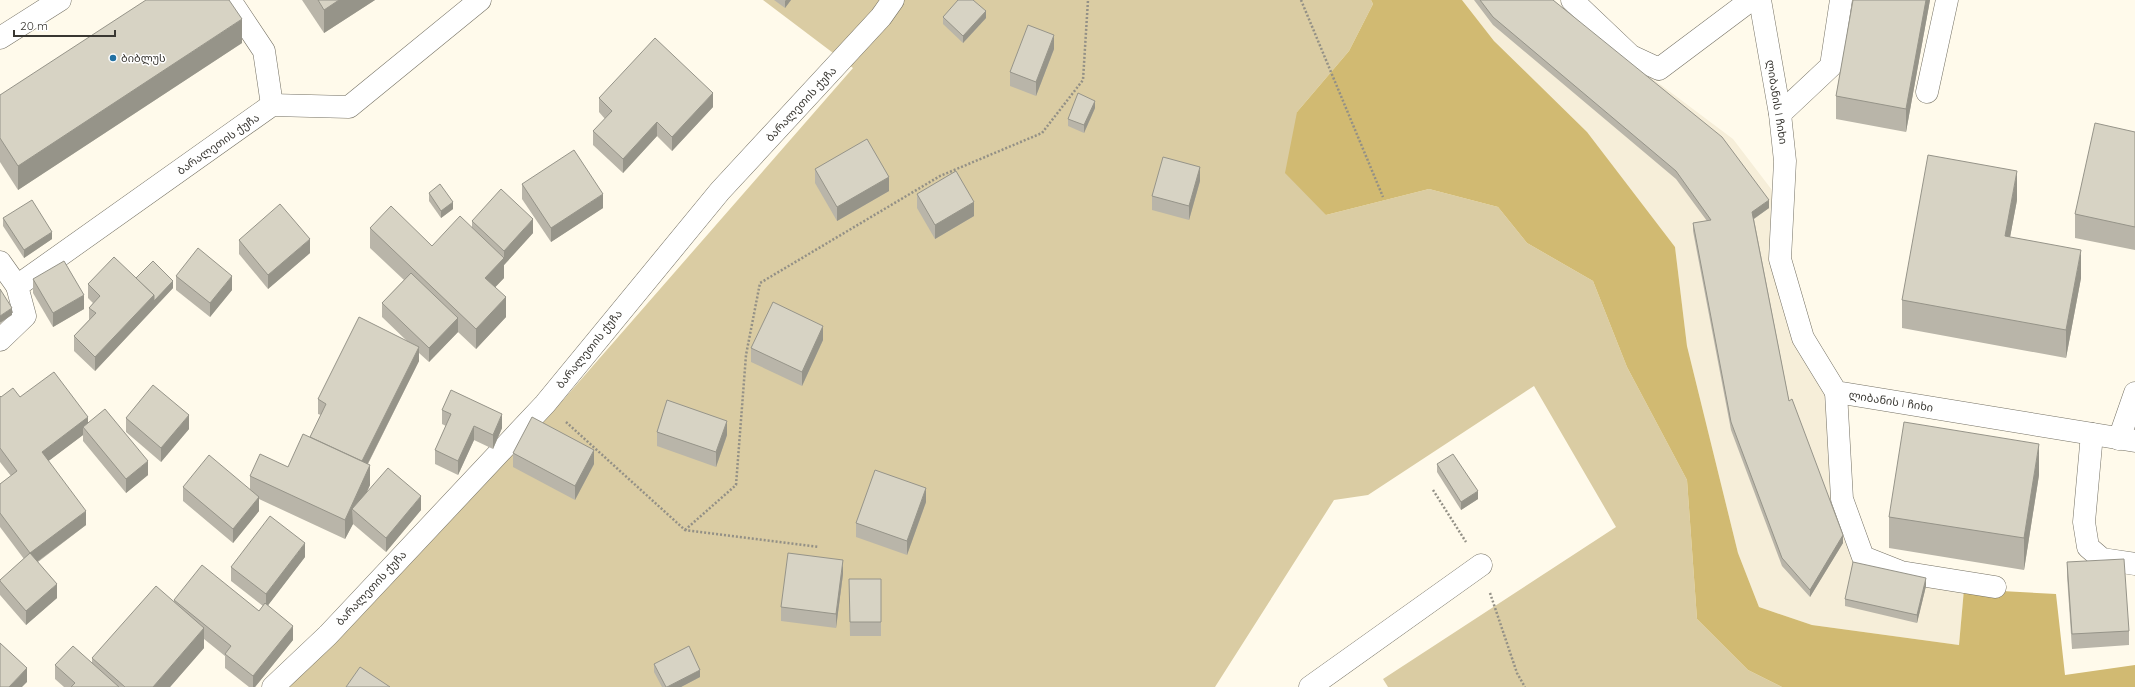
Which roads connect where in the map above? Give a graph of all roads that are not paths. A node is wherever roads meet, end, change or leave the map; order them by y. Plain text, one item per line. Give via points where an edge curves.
1 (60, 0) edge
2 (230, 0) edge
3 (480, 0) edge
4 (893, 0) edge
5 (1572, 0) edge
6 (1751, 0) edge
7 (1760, 0) edge
8 (1840, 0) edge
9 (1947, 0) edge
10 (0, 38) edge
11 (1927, 92) dead end
12 (272, 105) junction
13 (1780, 114) junction
14 (0, 262) edge
15 (17, 286) junction
16 (0, 340) edge
17 (1836, 392) junction
18 (2135, 393) edge
19 (2092, 434) junction
20 (2127, 440) edge
21 (2135, 564) edge
22 (1481, 565) dead end
23 (1995, 586) dead end
24 (273, 687) edge
25 (1310, 687) edge

1 - 10 street
2 - 12 street via 264,51
3 - 12 street via 349,107
4 - 24 street, ბარალეთის ქუჩა via 881,17 720,191 545,404 328,635
5 - 6 street via 1631,56 1659,69
7 - 13 street, ლიბანის I ჩიხი
8 - 13 street via 1831,66
9 - 11 street
12 - 15 street, ბარალეთის ქუჩა
13 - 17 street, ლიბანის I ჩიხი via 1785,161 1780,259 1803,338
14 - 15 street
15 - 16 street via 25,316
17 - 19 street, ლიბანის I ჩიხი
17 - 23 street via 1842,499 1863,557 1902,572
18 - 20 street
19 - 20 street, ლიბანის I ჩიხი
19 - 21 street via 2084,522 2088,547 2102,559
22 - 25 street

